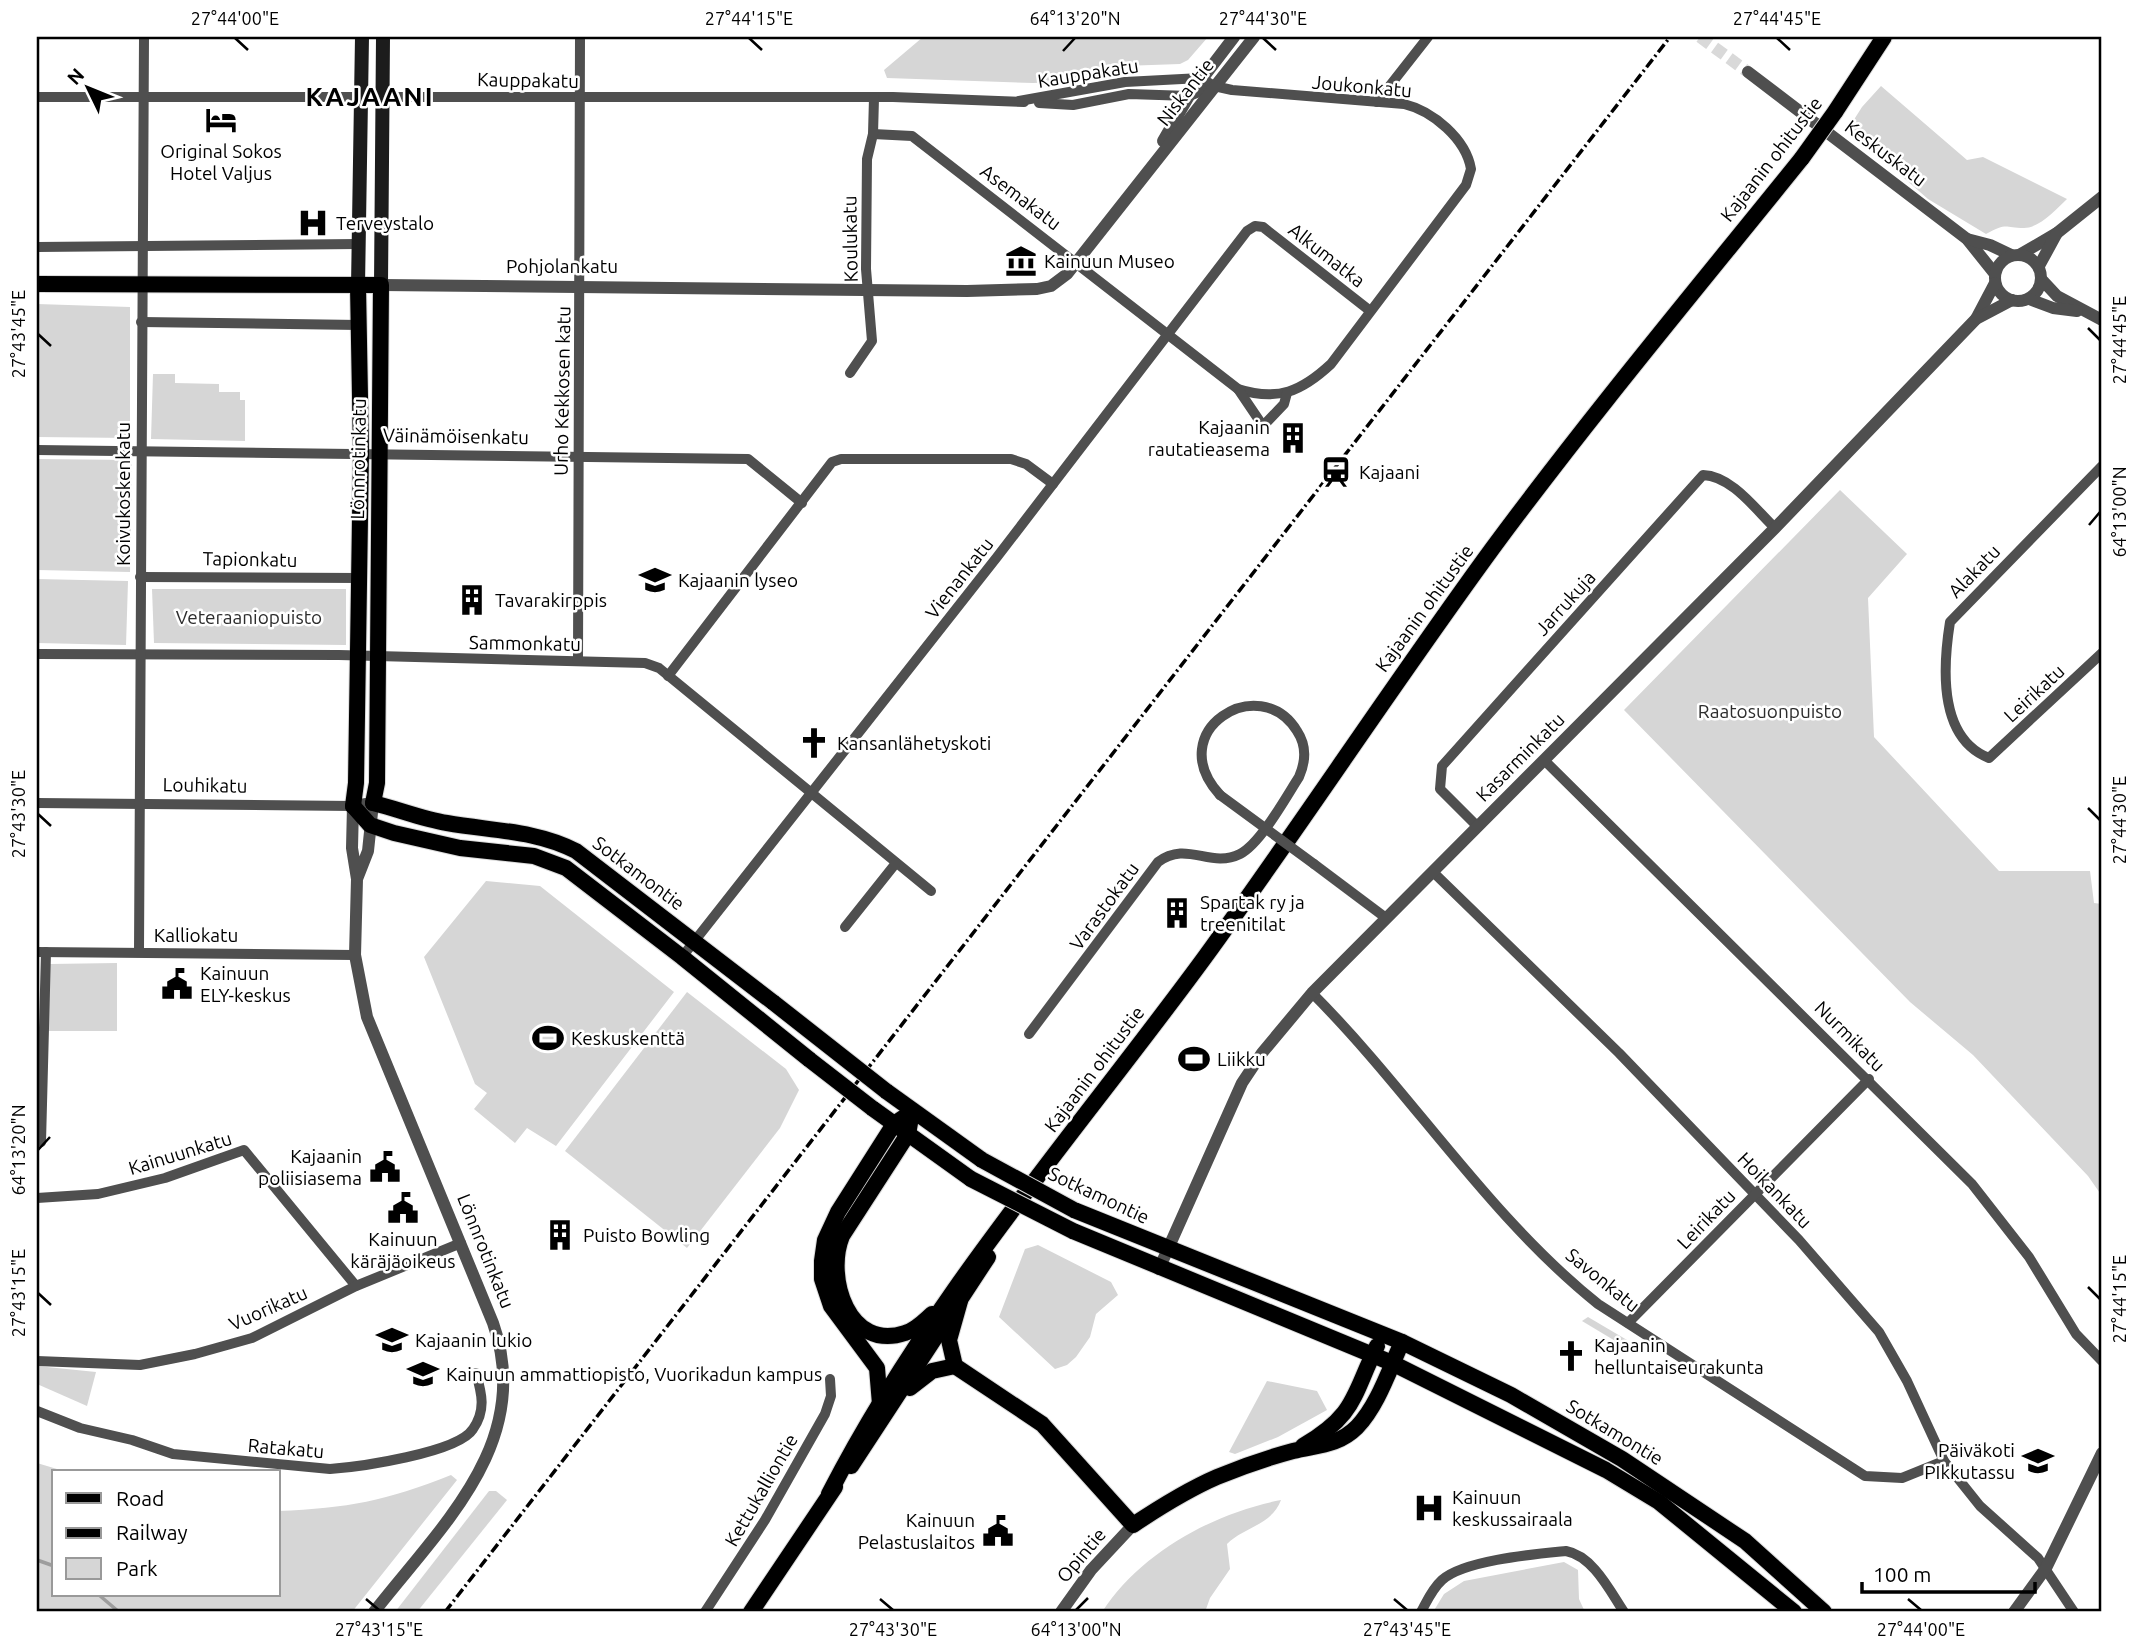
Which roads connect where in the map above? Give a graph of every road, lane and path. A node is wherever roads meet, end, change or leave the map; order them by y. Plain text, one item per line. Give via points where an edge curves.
1 (144, 37) edge
2 (362, 37) edge
3 (383, 37) edge
4 (580, 37) edge
5 (1234, 37) edge
6 (1254, 37) edge
7 (1428, 37) edge
8 (1884, 37) edge
9 (1748, 72) tunnel mouth
10 (1201, 78) junction
11 (1214, 86) junction
12 (360, 96) junction
13 (382, 96) junction
14 (1189, 96) junction
15 (37, 97) edge
16 (143, 97) junction
17 (580, 98) junction
18 (874, 98) junction
19 (1019, 101) junction
20 (1377, 102) junction
21 (873, 134) junction
22 (1146, 172) junction
23 (2102, 197) edge
24 (1263, 227) joint
25 (2057, 233) junction
26 (1967, 239) junction
27 (358, 244) junction
28 (142, 246) junction
29 (37, 247) edge
30 (2016, 254) junction
31 (1077, 262) junction
32 (2039, 266) junction
33 (1995, 279) junction
34 (2043, 281) junction
35 (37, 284) edge
36 (381, 285) junction
37 (140, 286) junction
38 (358, 286) junction
39 (580, 287) junction
40 (869, 289) junction
41 (2029, 299) junction
42 (2012, 300) junction
43 (1369, 310) junction
44 (2080, 311) junction
45 (1976, 319) junction
46 (2102, 320) edge
47 (141, 322) junction
48 (359, 326) junction
49 (1168, 334) junction
50 (850, 373) dead end
51 (1238, 389) junction
52 (1287, 393) junction
53 (37, 450) edge
54 (141, 450) junction
55 (361, 452) junction
56 (380, 453) junction
57 (578, 456) junction
58 (2102, 466) edge
59 (1053, 484) junction
60 (802, 503) junction
61 (1775, 528) junction
62 (140, 577) junction
63 (360, 578) junction
64 (2102, 653) edge
65 (37, 654) edge
66 (140, 656) junction
67 (356, 656) junction
68 (377, 658) junction
69 (578, 661) junction
70 (668, 676) junction
71 (1989, 758) joint
72 (1544, 760) junction
73 (811, 793) junction
74 (37, 803) edge
75 (141, 803) junction
76 (373, 803) junction
77 (353, 806) junction
78 (370, 825) junction
79 (1478, 827) junction
80 (896, 863) junction
81 (1433, 872) junction
82 (357, 879) junction
83 (931, 891) dead end
84 (1386, 918) junction
85 (845, 927) dead end
86 (694, 941) junction
87 (139, 951) junction
88 (42, 952) edge
89 (355, 954) junction
90 (682, 957) junction
91 (1312, 993) junction
92 (1029, 1034) dead end
93 (1869, 1079) junction
94 (912, 1112) junction
95 (901, 1129) junction
96 (41, 1142) dead end
97 (1755, 1194) junction
98 (37, 1198) edge
99 (461, 1243) junction
100 (1168, 1249) junction
101 (1159, 1269) junction
102 (356, 1286) junction
103 (953, 1301) junction
104 (1628, 1324) junction
105 (1383, 1335) junction
106 (1402, 1342) junction
107 (1373, 1355) junction
108 (37, 1361) edge
109 (2102, 1361) edge
110 (1392, 1363) junction
111 (960, 1369) junction
112 (477, 1373) dead end
113 (830, 1379) dead end
114 (888, 1402) junction
115 (37, 1411) edge
116 (1295, 1451) junction
117 (2102, 1453) edge
118 (1944, 1461) junction
119 (1133, 1525) junction
120 (2046, 1567) junction
121 (374, 1612) edge
122 (705, 1612) edge
123 (751, 1612) edge
124 (1061, 1612) edge
125 (1421, 1612) edge
126 (1624, 1612) edge
127 (1794, 1612) edge
128 (1824, 1612) edge
129 (2014, 1612) edge
130 (2074, 1612) edge

1 - 16 street, Koivukoskenkatu
2 - 12 main road, Lönnrotinkatu
3 - 13 main road, Lönnrotinkatu
4 - 17 street, Urho Kekkosen katu
5 - 10 street, Niskantie
6 - 11 street, Niskantie
7 - 20 street
8 - 103 main road, Kajaanin ohitustie, bridge via 1802,158 1494,547 1250,894 1011,1214
9 - 26 street, Keskuskatu
10 - 11 street
10 - 14 street, Niskantie
10 - 19 street, Kauppakatu via 1125,82
11 - 14 street, Kauppakatu
11 - 20 street, Joukonkatu via 1289,97
11 - 22 street, Niskantie
12 - 13 street, Kauppakatu
12 - 16 street, Kauppakatu
12 - 27 main road, Lönnrotinkatu
13 - 17 street, Kauppakatu
13 - 36 main road, Lönnrotinkatu
14 - 19 street, Kauppakatu via 1129,94 1073,105
14 - 22 street, Niskantie
15 - 16 street, Kauppakatu
16 - 28 street, Koivukoskenkatu
17 - 18 street, Kauppakatu
17 - 39 street, Urho Kekkosen katu
18 - 19 street, Kauppakatu
18 - 21 street, Koulukatu
20 - 43 street, Joukonkatu via 1404,104 1425,112 1458,141 1471,169 1466,185
21 - 31 street, Asemakatu via 912,136
21 - 40 street, Koulukatu via 867,159
22 - 31 street, Niskantie
23 - 25 street
24 - 43 street, Alkumatka
24 - 49 street, Vienankatu via 1247,231
25 - 30 street
25 - 32 street
26 - 30 street, Keskuskatu
26 - 33 street, Keskuskatu
27 - 28 street
27 - 38 main road, Lönnrotinkatu
28 - 29 street
28 - 37 street, Koivukoskenkatu
30 - 32 street
30 - 33 street via 2005,259
31 - 40 street, Pohjolankatu via 1051,286 1037,289
31 - 49 street, Asemakatu
32 - 34 street
33 - 42 street via 2001,295
33 - 45 street, Kasarminkatu
34 - 41 street
34 - 44 street
35 - 37 main road, Pohjolankatu
36 - 38 main road, Pohjolankatu
36 - 39 street, Pohjolankatu
36 - 56 main road, Lönnrotinkatu
37 - 38 main road, Pohjolankatu
37 - 47 street, Koivukoskenkatu
38 - 48 main road, Lönnrotinkatu
39 - 40 street, Pohjolankatu
39 - 57 street, Urho Kekkosen katu
40 - 50 street, Koulukatu via 872,341
41 - 42 street
41 - 44 street
42 - 45 street, Kasarminkatu
43 - 52 street, Asemakatu via 1331,364 1310,384
44 - 46 street
45 - 61 street, Kasarminkatu
47 - 48 street
47 - 54 street, Koivukoskenkatu
48 - 55 main road, Lönnrotinkatu
49 - 51 street, Asemakatu
49 - 59 street, Vienankatu
51 - 52 street, Asemakatu
51 - 52 street, Asemakatu via 1264,426 1284,404
53 - 54 street, Väinämöisenkatu
54 - 55 street, Väinämöisenkatu
54 - 62 street, Koivukoskenkatu
55 - 56 street, Väinämöisenkatu
55 - 63 main road, Lönnrotinkatu
56 - 57 street, Väinämöisenkatu
56 - 68 main road, Lönnrotinkatu
57 - 60 street, Väinämöisenkatu via 748,459
57 - 69 street, Urho Kekkosen katu
58 - 71 street, Alakatu via 1950,622 1947,698 1952,718 1968,744
59 - 60 street via 1011,459 841,459 832,462
59 - 73 street, Vienankatu
60 - 70 street
61 - 72 street, Kasarminkatu
61 - 79 street, Jarrukuja via 1726,482 1703,475 1442,766 1440,789
62 - 63 street, Tapionkatu
62 - 66 street, Koivukoskenkatu
63 - 67 main road, Lönnrotinkatu
64 - 71 street, Leirikatu
65 - 66 street, Sammonkatu
66 - 67 street, Sammonkatu
66 - 75 street, Koivukoskenkatu
67 - 68 street, Sammonkatu
67 - 77 main road, Lönnrotinkatu
68 - 69 street, Sammonkatu
68 - 76 main road, Lönnrotinkatu
69 - 70 street, Sammonkatu via 645,663
70 - 73 street, Sammonkatu
72 - 79 street, Kasarminkatu
72 - 93 street, Nurmikatu
73 - 80 street, Sammonkatu
73 - 86 street, Vienankatu
74 - 75 street, Louhikatu
75 - 77 street, Louhikatu
75 - 87 street, Koivukoskenkatu
76 - 77 street, Louhikatu
76 - 78 street, Lönnrotinkatu
76 - 86 main road, Sotkamontie via 445,823 555,841 576,851
77 - 78 main road
77 - 82 street, Lönnrotinkatu
78 - 82 street, Lönnrotinkatu via 368,851
78 - 90 main road, Sotkamontie via 460,848 550,861
79 - 81 street, Kasarminkatu
80 - 83 street, Sammonkatu
80 - 85 street
81 - 84 street, Kasarminkatu
81 - 97 street, Hoikankatu via 1619,1053
82 - 89 street, Lönnrotinkatu
84 - 91 street, Kasarminkatu
84 - 92 street, Varastokatu, bridge via 1314,864 1220,795 1203,773 1200,749 1212,725 1230,710 1253,705 1272,708 1286,717 1302,739 1304,765 1287,796 1250,847 1226,859 1183,852 1158,862
86 - 90 street, Vienankatu
86 - 94 main road, Sotkamontie, bridge
87 - 88 street, Kalliokatu
87 - 89 street, Kalliokatu
88 - 96 street
89 - 99 street, Lönnrotinkatu via 367,1017
90 - 95 main road, Sotkamontie, bridge
91 - 100 street, Kasarminkatu via 1242,1083
91 - 104 street, Savonkatu via 1521,1231 1570,1282
93 - 97 street, Leirikatu
93 - 109 street, Nurmikatu via 1972,1184 2029,1257 2076,1334
94 - 95 main road
94 - 100 main road, Sotkamontie, bridge via 982,1160 1074,1210
95 - 101 main road, Sotkamontie, bridge via 971,1179
95 - 103 main road via 842,1236 835,1255 835,1280 842,1303 853,1317 868,1330 885,1336 915,1328
95 - 114 main road via 838,1212 825,1240 822,1261 822,1279 831,1306 877,1368
97 - 104 street, Leirikatu
97 - 118 street, Hoikankatu via 1879,1332
98 - 102 street, Kainuunkatu via 125,1188 244,1150
99 - 102 street, Vuorikatu
99 - 121 street, Lönnrotinkatu via 502,1353 503,1413 480,1473
100 - 101 street, Kasarminkatu
100 - 105 main road, Sotkamontie
101 - 107 main road, Sotkamontie
102 - 108 street, Vuorikatu via 252,1338 195,1354 140,1365
103 - 111 main road via 949,1340
103 - 114 main road, Kajaanin ohitustie
104 - 118 street, Savonkatu via 1858,1473 1879,1479 1902,1478
105 - 106 main road, Sotkamontie
105 - 107 main road
106 - 110 main road
106 - 128 main road, Sotkamontie via 1511,1395 1622,1459 1745,1541
107 - 110 main road, Sotkamontie
107 - 116 main road via 1353,1404 1332,1426
110 - 116 main road via 1371,1407 1350,1433 1331,1444
110 - 127 main road, Sotkamontie via 1659,1502
111 - 114 main road via 924,1376
111 - 119 main road via 1042,1424
112 - 115 street, Ratakatu via 484,1402 473,1430 464,1438 351,1468 173,1454
113 - 122 street, Kettukalliontie via 825,1414 765,1520
114 - 123 main road, Kajaanin ohitustie via 864,1451 829,1494
116 - 119 main road via 1218,1476
117 - 120 street
118 - 120 street, Hoikankatu via 1980,1506
119 - 124 street, Opintie via 1076,1588
120 - 129 street
120 - 130 street, Hoikankatu
125 - 126 street via 1434,1588 1461,1569 1566,1551 1580,1556

